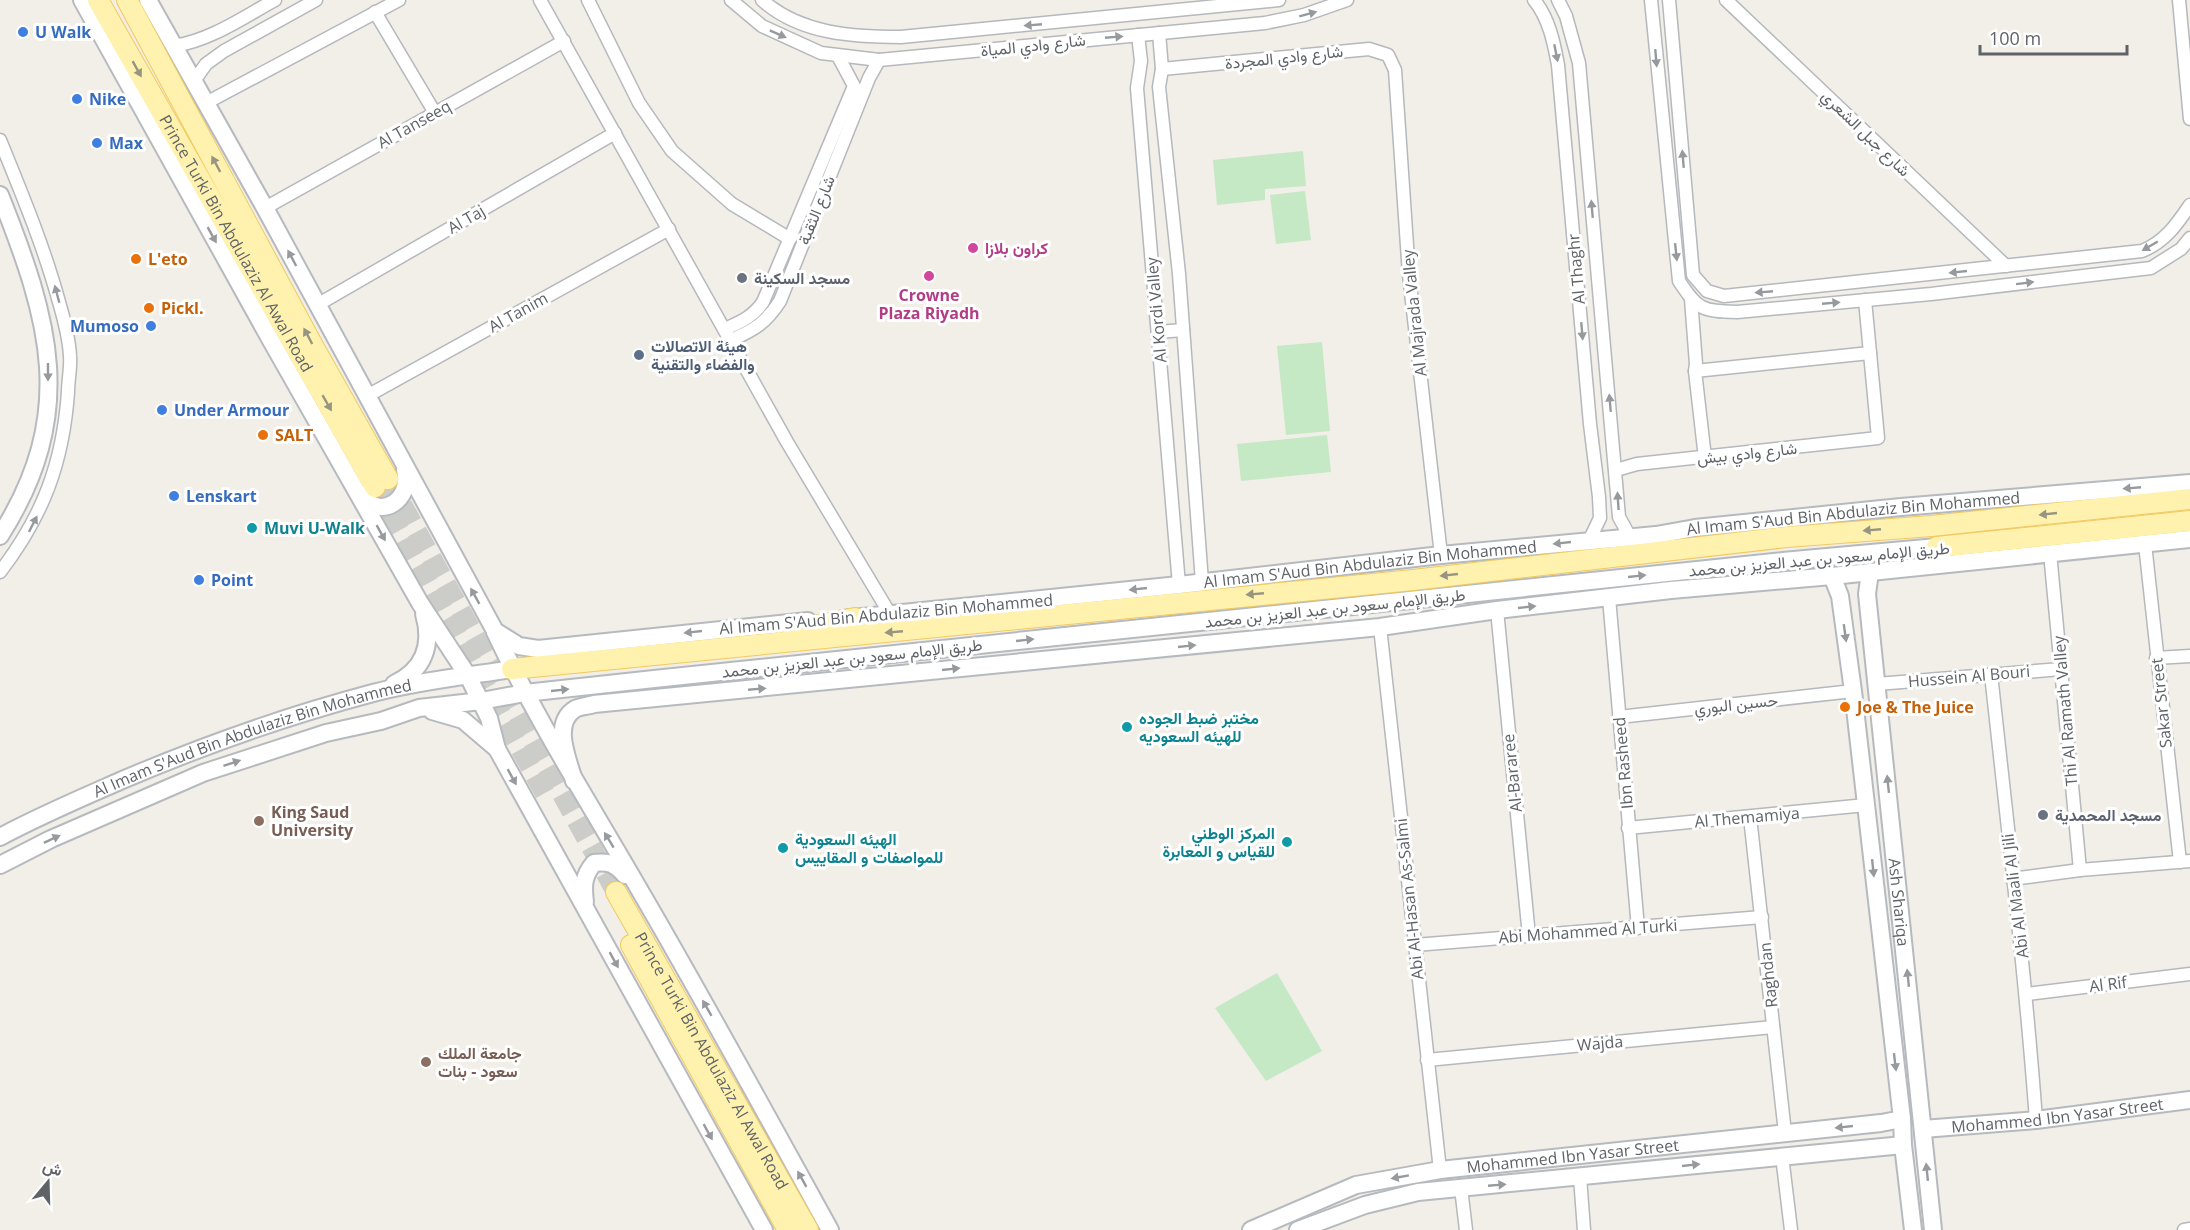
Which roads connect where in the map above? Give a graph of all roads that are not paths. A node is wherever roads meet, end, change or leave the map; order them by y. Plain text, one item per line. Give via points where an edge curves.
1 (82, 0) edge
2 (98, 0) edge
3 (127, 0) edge
4 (148, 0) edge
5 (316, 0) edge
6 (399, 0) edge
7 (540, 0) edge
8 (588, 0) edge
9 (731, 0) edge
10 (762, 0) edge
11 (1279, 0) edge
12 (1347, 0) edge
13 (1534, 0) edge
14 (1558, 0) edge
15 (1651, 0) edge
16 (1669, 0) edge
17 (1726, 0) edge
18 (2179, 0) edge
19 (270, 3) edge
20 (375, 12) junction
21 (275, 22) junction
22 (214, 33) junction
23 (1159, 33) junction
24 (1138, 35) junction
25 (564, 41) junction
26 (174, 46) junction
27 (224, 51) junction
28 (838, 57) junction
29 (879, 60) junction
30 (1395, 70) joint
31 (1161, 74) junction
32 (1138, 79) junction
33 (194, 81) junction
34 (206, 103) junction
35 (435, 113) junction
36 (2190, 119) edge
37 (615, 132) junction
38 (0, 140) edge
39 (0, 195) edge
40 (2190, 205) edge
41 (265, 208) junction
42 (669, 229) junction
43 (2190, 237) edge
44 (790, 239) junction
45 (2006, 266) junction
46 (1691, 299) junction
47 (1865, 300) junction
48 (317, 305) junction
49 (1184, 330) junction
50 (1158, 332) junction
51 (728, 335) junction
52 (1870, 353) junction
53 (1695, 371) junction
54 (367, 396) junction
55 (1705, 458) junction
56 (1595, 463) junction
57 (402, 464) junction
58 (1615, 465) junction
59 (2190, 483) edge
60 (354, 484) junction
61 (2190, 500) edge
62 (2190, 521) edge
63 (1656, 535) junction
64 (0, 536) edge
65 (1630, 537) junction
66 (1787, 537) junction
67 (2190, 539) edge
68 (1589, 540) junction
69 (2145, 544) junction
70 (1198, 545) junction
71 (1177, 547) junction
72 (1937, 548) joint
73 (2050, 553) junction
74 (1441, 555) junction
75 (1783, 561) junction
76 (0, 572) edge
77 (1870, 572) junction
78 (1832, 576) junction
79 (1202, 582) junction
80 (1179, 585) junction
81 (1671, 591) junction
82 (1867, 594) junction
83 (1840, 596) junction
84 (1609, 598) junction
85 (420, 603) junction
86 (1497, 610) junction
87 (1298, 611) junction
88 (890, 614) junction
89 (855, 618) junction
90 (1380, 627) junction
91 (495, 631) junction
92 (685, 651) junction
93 (2190, 656) edge
94 (2156, 658) junction
95 (512, 669) junction
96 (2061, 669) junction
97 (1991, 674) junction
98 (468, 676) junction
99 (620, 682) junction
100 (1877, 684) junction
101 (1853, 692) junction
102 (374, 693) junction
103 (525, 693) junction
104 (715, 693) junction
105 (481, 701) junction
106 (419, 708) junction
107 (317, 710) junction
108 (1619, 717) junction
109 (326, 733) junction
110 (497, 749) junction
111 (574, 781) junction
112 (1866, 805) junction
113 (1750, 817) junction
114 (1628, 828) junction
115 (0, 837) edge
116 (2185, 862) edge
117 (0, 865) edge
118 (2080, 870) junction
119 (2012, 879) junction
120 (639, 889) junction
121 (586, 909) junction
122 (1762, 917) junction
123 (1638, 928) junction
124 (1529, 936) junction
125 (1415, 945) junction
126 (2190, 974) edge
127 (2027, 994) junction
128 (1773, 1027) junction
129 (1914, 1027) junction
130 (1891, 1029) junction
131 (1427, 1059) junction
132 (2190, 1100) edge
133 (1902, 1119) junction
134 (2036, 1119) junction
135 (1881, 1123) junction
136 (1923, 1129) junction
137 (1785, 1133) junction
138 (1903, 1145) junction
139 (1880, 1147) junction
140 (1782, 1156) junction
141 (1440, 1170) junction
142 (1580, 1177) junction
143 (1461, 1188) junction
144 (1316, 1226) edge
145 (764, 1230) edge
146 (788, 1230) edge
147 (808, 1230) edge
148 (830, 1230) edge
149 (1251, 1230) edge
150 (1298, 1230) edge
151 (1466, 1230) edge
152 (1584, 1230) edge
153 (1791, 1230) edge
154 (1912, 1230) edge
155 (1933, 1230) edge

1 -> 60 main road
2 -> 3 main road, Prince Turki Bin Abdulaziz Al Awal Road via 381,483 312,344
4 - 26 main road
5 - 21 street
6 - 20 street
7 - 25 street
8 - 44 street via 639,103 672,151 732,204
9 -> 28 street, شارع وادي المياة via 762,26
11 -> 10 street, شارع وادي المياة via 901,37 828,32 783,15
23 -> 12 street, شارع وادي المياة via 1285,20
13 -> 56 street, Al Thaghr via 1553,39 1558,65
58 -> 14 street, Al Thaghr via 1580,63
15 -> 46 street via 1679,281
45 -> 16 street via 1724,296 1707,291 1693,275
17 - 45 street, شارع جبل الشعري
18 - 36 street
19 - 21 street via 267,16
19 - 22 street
20 - 34 street
20 - 35 street
21 - 27 street
22 - 26 street
22 - 27 street via 214,44
23 - 24 street, شارع وادي المياة
23 - 31 street, Al Kordi Valley
29 -> 24 street, شارع وادي المياة
24 - 32 street, Al Kordi Valley
25 - 35 street, Al Tanseeq
25 - 37 street
26 - 33 main road
27 - 33 street via 206,64
28 - 29 street, شارع وادي المياة
28 - 44 street, شارع الثقبة via 854,86
29 - 51 street, شارع الثقبة via 780,301 753,330
30 - 31 street, شارع وادي المجردة via 1388,55 1369,49
30 - 74 street, Al Majrada Valley via 1410,275
31 - 32 street, شارع وادي المجردة
31 - 49 street, Al Kordi Valley via 1159,87
32 - 50 street, Al Kordi Valley
33 - 34 main road
34 - 41 main road
35 - 41 street, Al Tanseeq
37 - 42 street
37 - 48 street, Al Taj
76 -> 38 street via 25,539 56,469 66,416 70,356 51,273
39 -> 64 main road via 42,318 48,356 48,414 43,441 25,490
40 -> 45 street via 2174,230 2142,251
48 -> 41 main road
42 - 51 street
42 - 54 street, Al Tanim
47 -> 43 street via 2151,268 2181,249
44 - 51 street, شارع الثقبة via 763,302
46 -> 47 street via 1709,312
46 - 53 street
47 - 52 street
48 - 54 main road
49 - 50 street
49 - 70 street, Al Kordi Valley
50 - 71 street, Al Kordi Valley
51 - 88 street
52 - 53 street
52 - 55 street, شارع وادي بيش via 1878,438
53 - 55 street
54 - 57 main road
55 - 58 street, شارع وادي بيش
56 - 58 street, شارع وادي بيش
56 - 68 street, Al Thaghr via 1600,518
57 - 60 main road via 406,489 395,503 371,504
91 -> 57 main road
65 -> 58 street, Al Thaghr via 1619,517
59 -> 63 main road, Al Imam S'Aud Bin Abdulaziz Bin Mohammed via 1901,507
60 -> 85 main road
61 -> 66 main road, طريق الإمام سعود بن عبد العزيز بن محمد
62 - 72 main road, طريق الإمام سعود بن عبد العزيز بن محمد
63 - 65 main road, Al Imam S'Aud Bin Abdulaziz Bin Mohammed
63 - 66 main road
65 - 68 main road, Al Imam S'Aud Bin Abdulaziz Bin Mohammed
66 -> 92 main road, طريق الإمام سعود بن عبد العزيز بن محمد via 1413,580
67 - 69 main road
68 -> 74 main road, Al Imam S'Aud Bin Abdulaziz Bin Mohammed
69 - 73 main road
69 - 94 street, Sakar Street
70 - 71 street
70 - 79 street, Al Kordi Valley
71 - 80 street, Al Kordi Valley
72 - 75 main road, طريق الإمام سعود بن عبد العزيز بن محمد
73 - 77 main road
73 - 96 street, Thi Al Ramath Valley
74 - 79 main road, Al Imam S'Aud Bin Abdulaziz Bin Mohammed
75 - 81 main road via 1760,572 1706,579
87 -> 75 main road, طريق الإمام سعود بن عبد العزيز بن محمد
77 - 78 main road
77 - 82 main road, Ash Shariqa
78 - 81 main road
78 - 83 main road, Ash Shariqa
79 - 80 main road, Al Imam S'Aud Bin Abdulaziz Bin Mohammed
80 -> 88 main road, Al Imam S'Aud Bin Abdulaziz Bin Mohammed
81 - 84 main road
82 - 83 main road via 1853,581
82 - 100 main road, Ash Shariqa
83 -> 101 main road, Ash Shariqa
86 -> 84 main road
84 - 108 street, Ibn Rasheed
85 - 98 main road
85 - 102 main road via 428,629 423,657 406,678
86 - 87 main road
86 - 90 main road
86 - 124 street, Al-Bararee
99 -> 87 main road, طريق الإمام سعود بن عبد العزيز بن محمد
88 - 89 main road, Al Imam S'Aud Bin Abdulaziz Bin Mohammed
89 -> 91 main road, Al Imam S'Aud Bin Abdulaziz Bin Mohammed via 538,650 519,646
89 - 92 main road
104 -> 90 main road
90 - 125 street, Abi Al-Hasan As-Salmi
91 - 95 main road
92 - 95 main road, طريق الإمام سعود بن عبد العزيز بن محمد
93 - 94 street
94 - 116 street, Sakar Street
95 - 98 main road, Al Imam S'Aud Bin Abdulaziz Bin Mohammed
95 - 103 main road
96 - 97 street, Hussein Al Bouri
96 - 118 street, Thi Al Ramath Valley
97 - 100 street, Hussein Al Bouri
97 - 119 street, Abi Al Maali Al Jili
98 - 102 main road, Al Imam S'Aud Bin Abdulaziz Bin Mohammed
98 - 105 main road
103 -> 99 main road, طريق الإمام سعود بن عبد العزيز بن محمد
99 - 104 main road
129 -> 100 main road, Ash Shariqa
101 - 108 street, حسين البوري
101 - 112 main road, Ash Shariqa
102 - 107 main road, Al Imam S'Aud Bin Abdulaziz Bin Mohammed
103 - 105 main road, طريق الإمام سعود بن عبد العزيز بن محمد
103 - 111 main road
104 - 111 main road via 575,709 562,735
105 - 106 main road, Al Imam S'Aud Bin Abdulaziz Bin Mohammed
105 - 110 main road
106 - 109 main road, Al Imam S'Aud Bin Abdulaziz Bin Mohammed
106 - 110 main road via 463,720
107 - 109 main road
107 - 115 main road, Al Imam S'Aud Bin Abdulaziz Bin Mohammed via 192,750 40,815
108 - 114 street, Ibn Rasheed
117 -> 109 main road, Al Imam S'Aud Bin Abdulaziz Bin Mohammed via 203,773
110 -> 121 main road
120 -> 111 main road
112 - 113 street, Al Themamiya
112 -> 130 main road, Ash Shariqa
113 - 114 street, Al Themamiya
113 - 122 street, Raghdan
114 - 123 street, Ibn Rasheed
116 - 118 street
118 - 119 street
119 - 127 street, Abi Al Maali Al Jili
120 - 121 main road via 616,865 594,863 586,873 583,888
148 -> 120 main road
121 -> 145 main road
122 - 123 street, Abi Mohammed Al Turki
122 - 128 street, Raghdan
123 - 124 street, Abi Mohammed Al Turki
124 - 125 street, Abi Mohammed Al Turki
125 - 131 street, Abi Al-Hasan As-Salmi
126 - 127 street, Al Rif
127 - 134 street, Abi Al Maali Al Jili
128 - 131 street, Wajda
128 - 137 street, Raghdan
129 - 130 main road
129 - 136 main road, Ash Shariqa
130 -> 133 main road, Ash Shariqa
131 - 141 street, Abi Al-Hasan As-Salmi
132 - 134 main road, Mohammed Ibn Yasar Street
133 - 135 main road, Mohammed Ibn Yasar Street
133 - 138 main road, Ash Shariqa
134 - 136 main road, Mohammed Ibn Yasar Street
135 -> 137 main road, Mohammed Ibn Yasar Street
135 - 139 main road via 1886,1132
155 -> 136 main road, Ash Shariqa
137 - 141 main road, Mohammed Ibn Yasar Street
138 - 139 main road, Mohammed Ibn Yasar Street
138 - 154 main road, Ash Shariqa
139 - 140 main road, Mohammed Ibn Yasar Street
142 -> 140 main road, Mohammed Ibn Yasar Street
140 - 153 street
141 -> 149 main road, Mohammed Ibn Yasar Street via 1356,1185
143 -> 142 main road, Mohammed Ibn Yasar Street
142 - 152 street
143 - 144 main road, Mohammed Ibn Yasar Street via 1418,1192 1365,1205
143 - 151 street
144 - 150 main road, Mohammed Ibn Yasar Street
146 - 147 main road, Prince Turki Bin Abdulaziz Al Awal Road via 610,895

